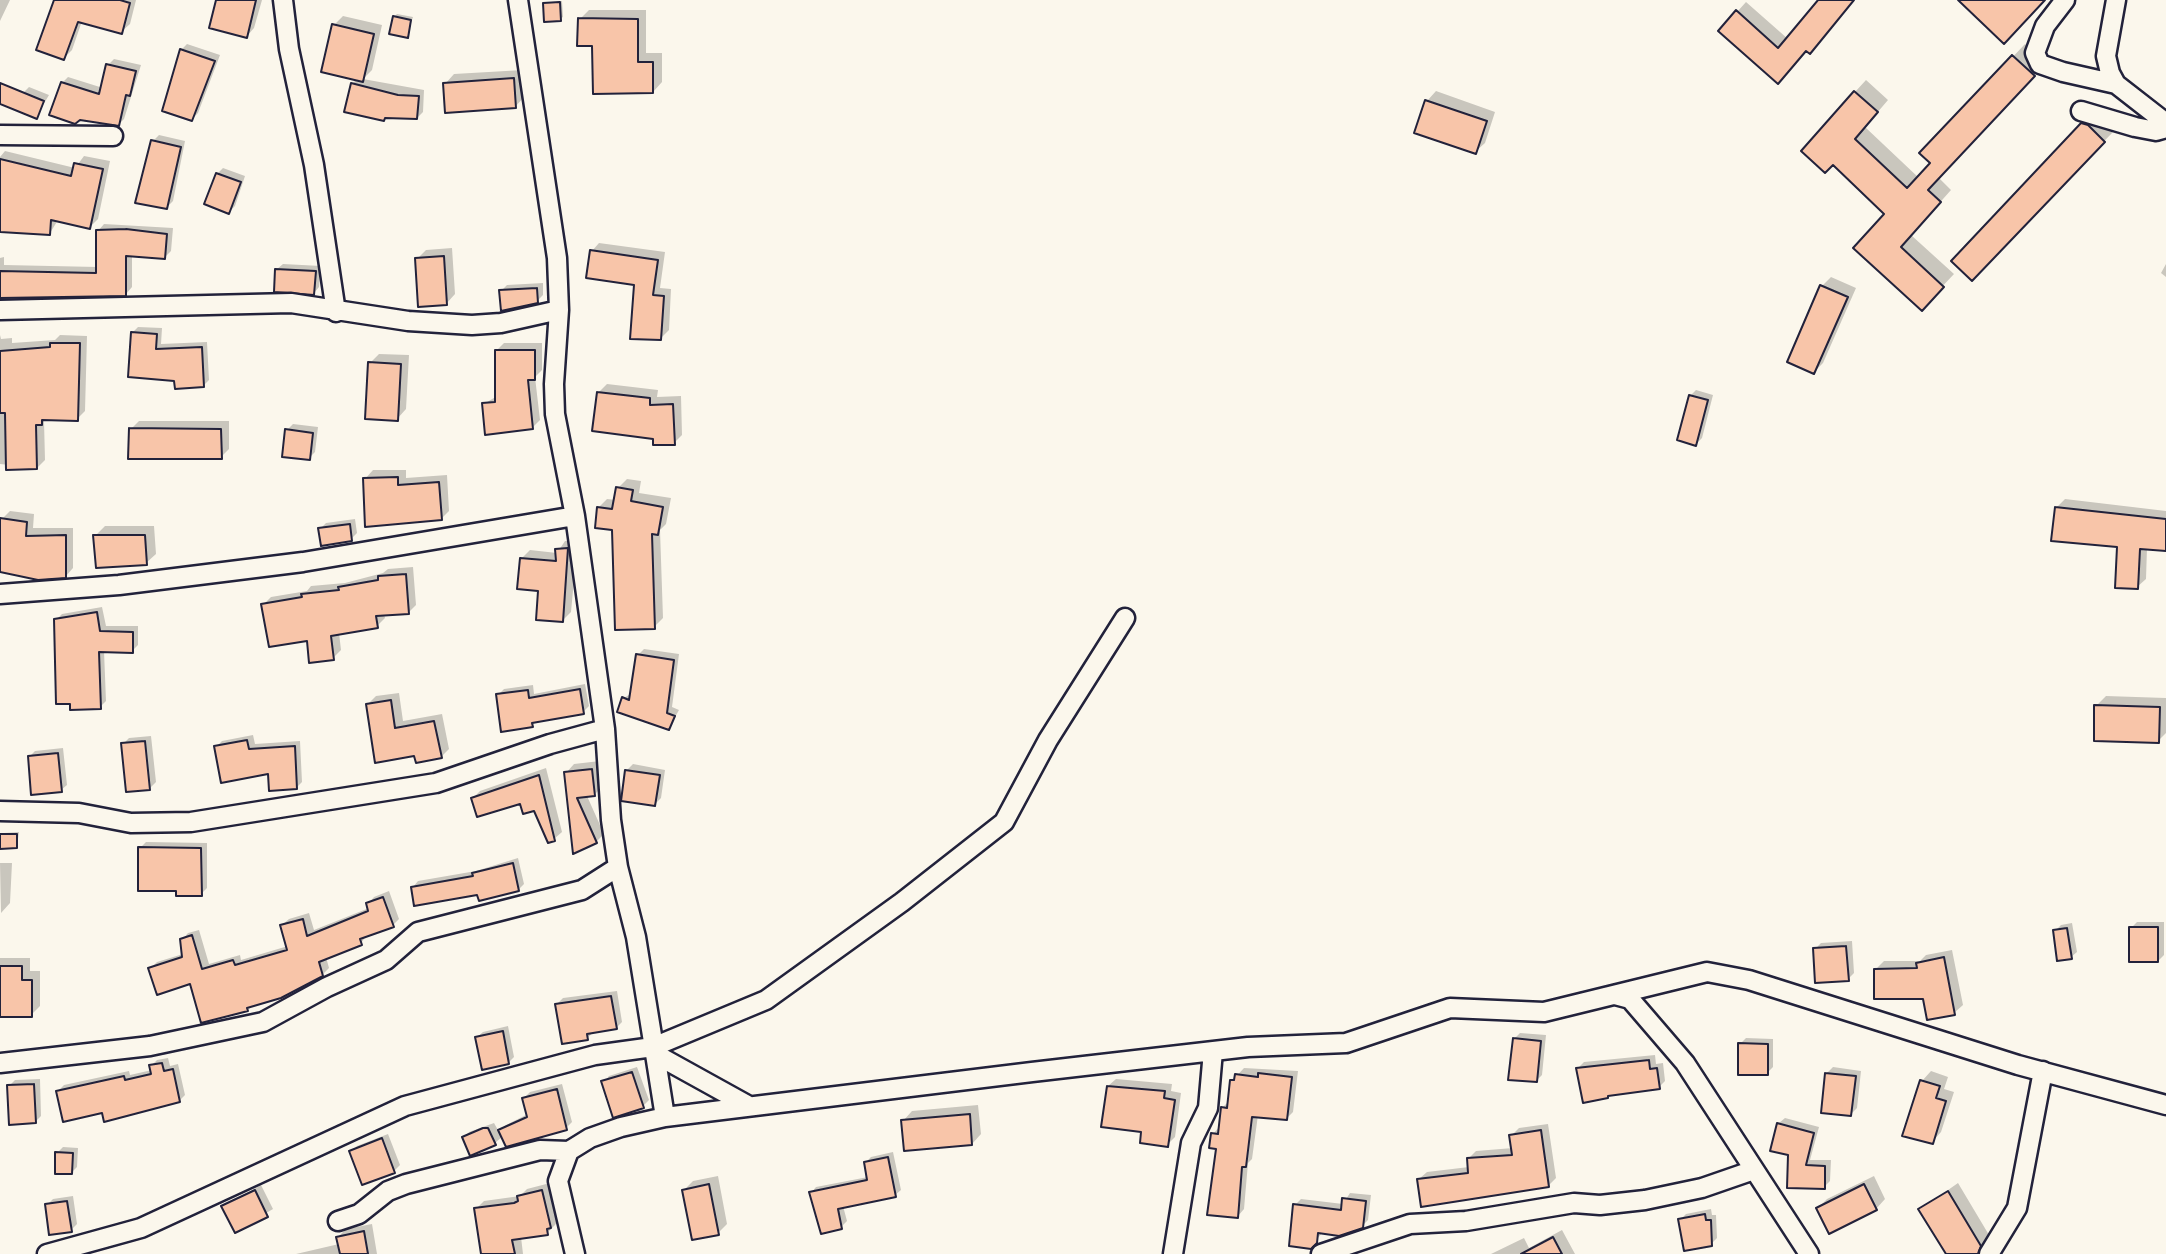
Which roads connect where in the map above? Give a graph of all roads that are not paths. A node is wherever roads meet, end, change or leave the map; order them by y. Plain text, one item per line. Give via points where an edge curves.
1 (283, 0) edge
2 (519, 0) edge
3 (2065, 0) edge
4 (2116, 0) edge
5 (2116, 85) junction
6 (2081, 111) dead end
7 (2166, 125) edge
8 (0, 135) edge
9 (113, 135) dead end
10 (0, 310) edge
11 (559, 310) junction
12 (336, 312) junction
13 (575, 516) junction
14 (0, 594) edge
15 (1125, 618) dead end
16 (605, 729) junction
17 (0, 811) edge
18 (618, 867) junction
19 (1615, 995) junction
20 (654, 1050) junction
21 (1213, 1051) junction
22 (0, 1063) edge
23 (2043, 1071) junction
24 (2166, 1105) edge
25 (749, 1106) junction
26 (665, 1117) junction
27 (569, 1151) junction
28 (1754, 1170) junction
29 (338, 1221) dead end
30 (47, 1254) edge
31 (575, 1254) edge
32 (1173, 1254) edge
33 (1321, 1254) edge
34 (1809, 1254) edge
35 (1989, 1254) edge

1 - 12 street
2 - 11 street via 557,258
3 - 5 street via 2045,26 2035,53 2040,64
4 - 5 street via 2106,56
5 - 7 street
6 - 7 street via 2156,131
8 - 9 street
10 - 12 street via 291,303
11 - 12 street via 472,325
11 - 13 street via 555,414
13 - 14 street via 303,562 119,585
13 - 16 street
15 - 20 street via 1055,729 1004,822 766,1000
16 - 17 street via 436,783 191,822 131,823 79,813
16 - 18 street
18 - 20 street via 636,937
18 - 22 street via 582,890 418,932 386,960 263,1023 150,1046
19 - 21 street via 1544,1012 1450,1008 1346,1044
19 - 23 street via 1707,972 1749,980
19 - 28 street via 1630,999 1685,1063
20 - 25 street
20 - 26 street
20 - 30 street via 595,1055 405,1106 141,1228
21 - 25 street
21 - 32 street via 1208,1108 1191,1143
23 - 24 street
23 - 35 street via 2017,1208
25 - 26 street
26 - 27 street via 621,1127
27 - 29 street via 540,1150 407,1184 388,1191 359,1214
27 - 31 street via 558,1181
28 - 33 street via 1702,1188 1645,1200 1574,1203 1466,1221 1410,1224
28 - 34 street

